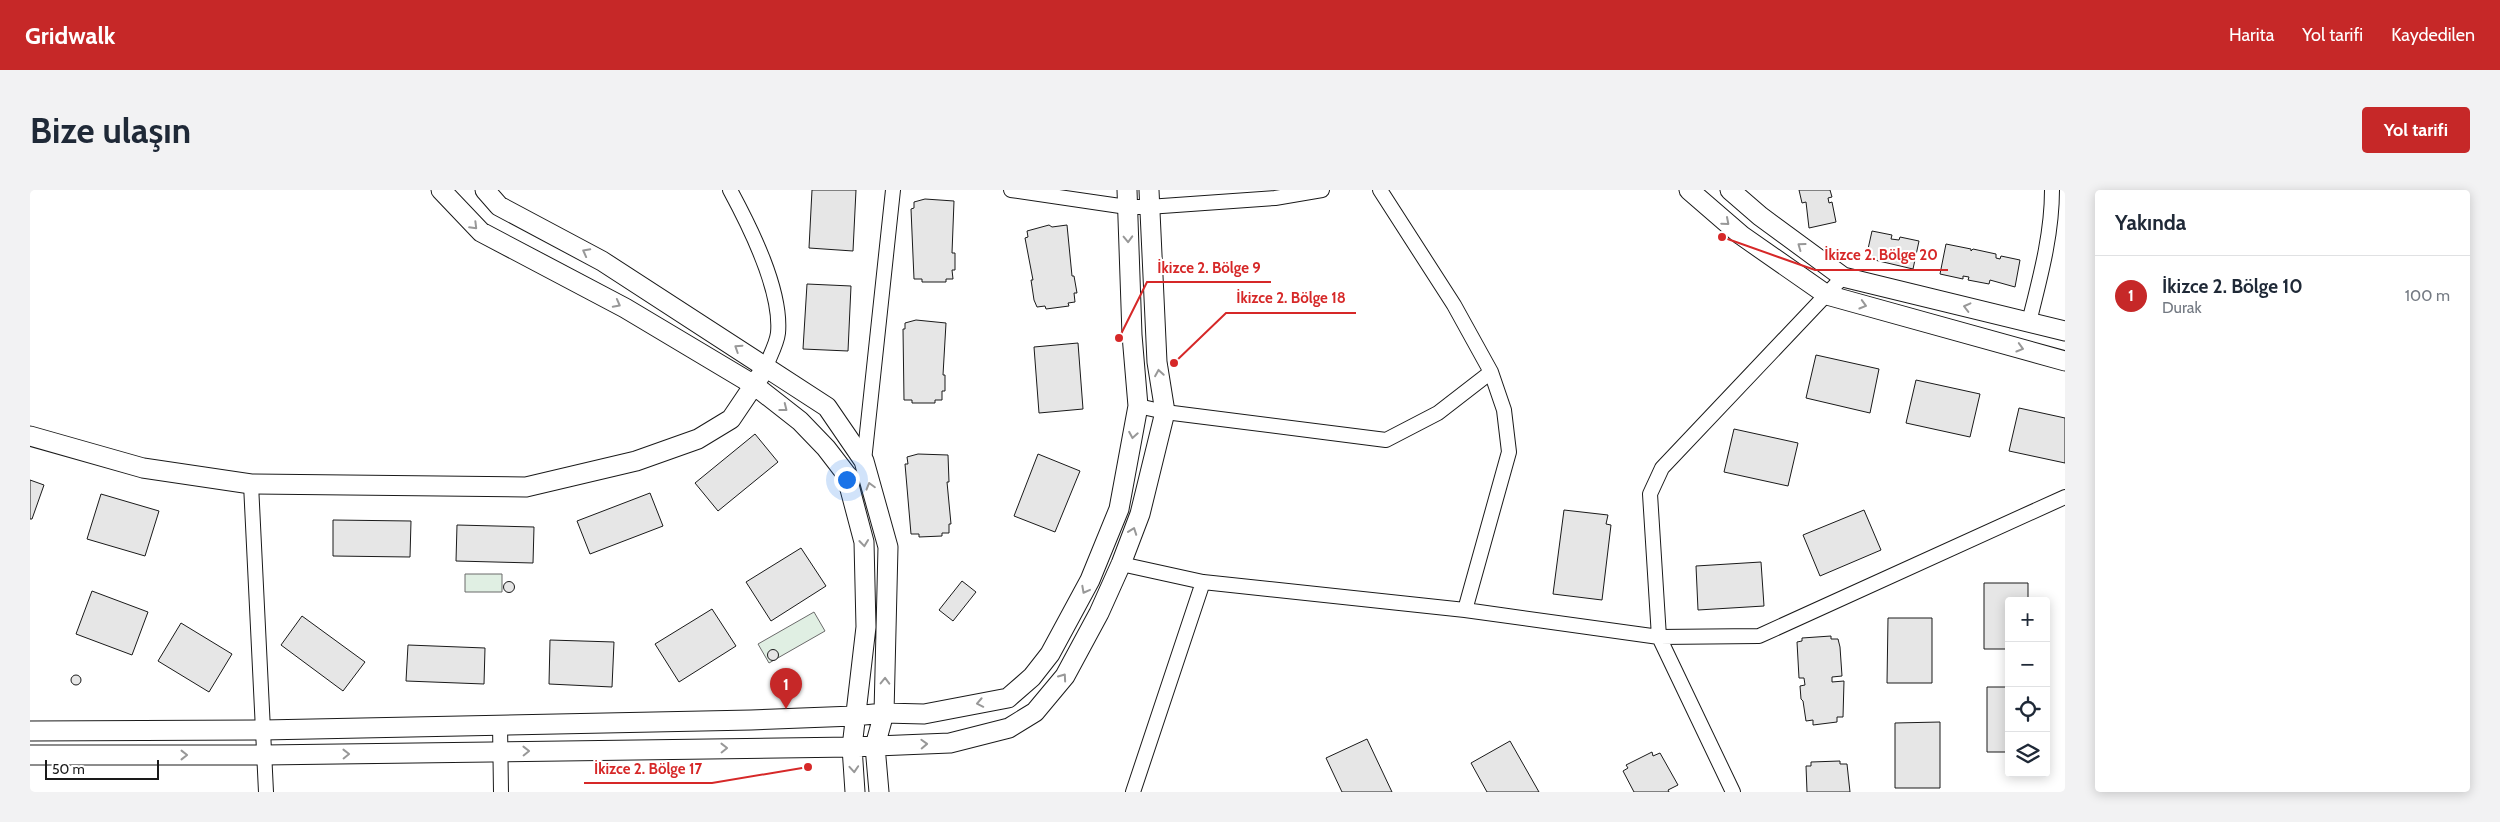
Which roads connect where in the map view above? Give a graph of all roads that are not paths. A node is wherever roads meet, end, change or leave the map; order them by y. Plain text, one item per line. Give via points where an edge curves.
1 (441, 190) edge
2 (485, 190) edge
3 (730, 190) edge
4 (893, 190) edge
5 (1010, 190) edge
6 (1322, 190) edge
7 (1380, 190) edge
8 (1689, 190) edge
9 (1730, 190) edge
10 (2052, 190) edge
11 (1751, 198) edge
12 (1127, 199) edge
13 (1149, 199) edge
14 (1843, 277) junction
15 (1827, 295) junction
16 (2029, 322) junction
17 (2065, 331) edge
18 (2065, 361) edge
19 (766, 366) junction
20 (1491, 372) junction
21 (754, 385) junction
22 (1138, 406) junction
23 (1165, 412) junction
24 (30, 436) edge
25 (864, 461) junction
26 (251, 484) junction
27 (2065, 497) edge
28 (1121, 564) junction
29 (1203, 582) junction
30 (1465, 610) junction
31 (1659, 637) junction
32 (884, 713) junction
33 (854, 716) junction
34 (500, 724) junction
35 (263, 730) junction
36 (30, 731) edge
37 (875, 746) junction
38 (852, 747) junction
39 (500, 751) junction
40 (30, 755) edge
41 (264, 755) junction
42 (266, 792) edge
43 (501, 792) edge
44 (855, 792) edge
45 (879, 792) edge
46 (1133, 792) edge
47 (1733, 792) edge

1 -> 21 main road via 481,232 625,308
19 -> 2 main road via 602,261 499,206
3 - 19 street via 756,239 775,302 778,334
4 - 25 street
5 - 12 street
6 - 13 street via 1275,198
7 - 20 street via 1454,305
8 -> 15 main road via 1741,235
9 - 11 main road
10 - 16 street via 2046,253
14 -> 11 main road
12 - 13 street
12 -> 22 main road
23 -> 13 main road via 1157,362
14 - 15 street
16 -> 14 main road
15 -> 18 main road
15 - 31 street via 1662,468 1650,494
16 - 17 main road
19 - 21 main road
19 - 25 main road via 827,407
20 - 23 street via 1438,413 1386,440
20 - 30 street via 1504,410 1509,452
21 - 26 main road via 730,419 698,439 636,462 526,487
21 -> 33 main road via 800,421 826,448 846,474 855,500 864,542 866,626
22 - 23 street
22 -> 32 main road via 1119,509 1090,580 1050,654 1032,677 1008,698 924,714
28 -> 23 main road via 1140,514
24 - 26 main road via 143,468
32 -> 25 main road via 888,547
26 - 35 street
27 - 31 street via 1759,636
28 - 29 street
37 -> 28 main road via 950,743 1009,728 1035,712 1065,676
29 - 30 street
29 - 46 street
30 - 31 street
31 - 47 street
32 - 33 main road
32 - 37 main road
33 - 34 main road
33 - 38 main road
34 - 35 main road
34 - 39 street
35 - 36 main road
35 - 41 street
37 - 38 main road
37 - 45 main road
39 -> 38 main road
38 -> 44 main road
41 -> 39 main road
39 - 43 street
40 -> 41 main road
41 - 42 street

